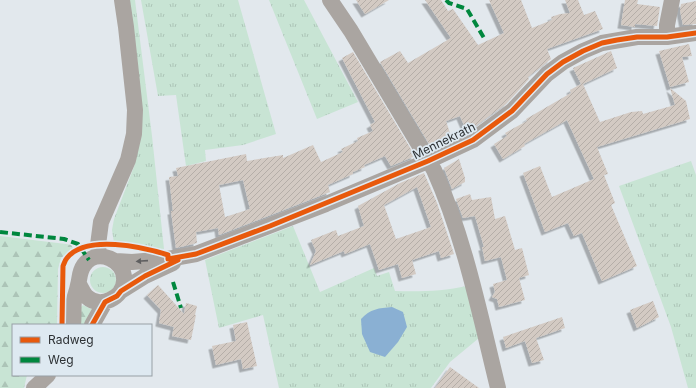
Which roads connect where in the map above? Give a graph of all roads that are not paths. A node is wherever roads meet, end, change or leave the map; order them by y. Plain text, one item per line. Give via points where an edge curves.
1 (122, 0) edge
2 (330, 0) edge
3 (672, 0) edge
4 (696, 33) edge
5 (667, 37) junction
6 (428, 161) junction
7 (99, 256) junction
8 (186, 256) junction
9 (116, 261) junction
10 (79, 284) junction
11 (121, 291) junction
12 (105, 302) junction
13 (73, 324) edge
14 (93, 324) edge
15 (47, 376) edge
16 (34, 388) edge
17 (498, 388) edge

1 - 7 street via 134,103 134,134 128,160 101,222
2 - 6 street, Mennekrath
3 - 5 street
4 - 5 street, Mennekrath
5 - 6 street, Mennekrath via 617,40 583,51 547,74 512,111 473,140
6 - 8 street, Mennekrath via 270,226
6 - 17 street, Mennekrath via 442,186 458,233
7 - 9 street
7 - 10 street via 84,264 80,271
8 -> 9 street, Mennekrath via 132,262
8 - 11 street, Mennekrath
9 - 11 street via 124,278
10 - 12 street via 91,300
10 - 13 street via 74,301
11 - 12 street
12 - 14 street
15 - 16 street

